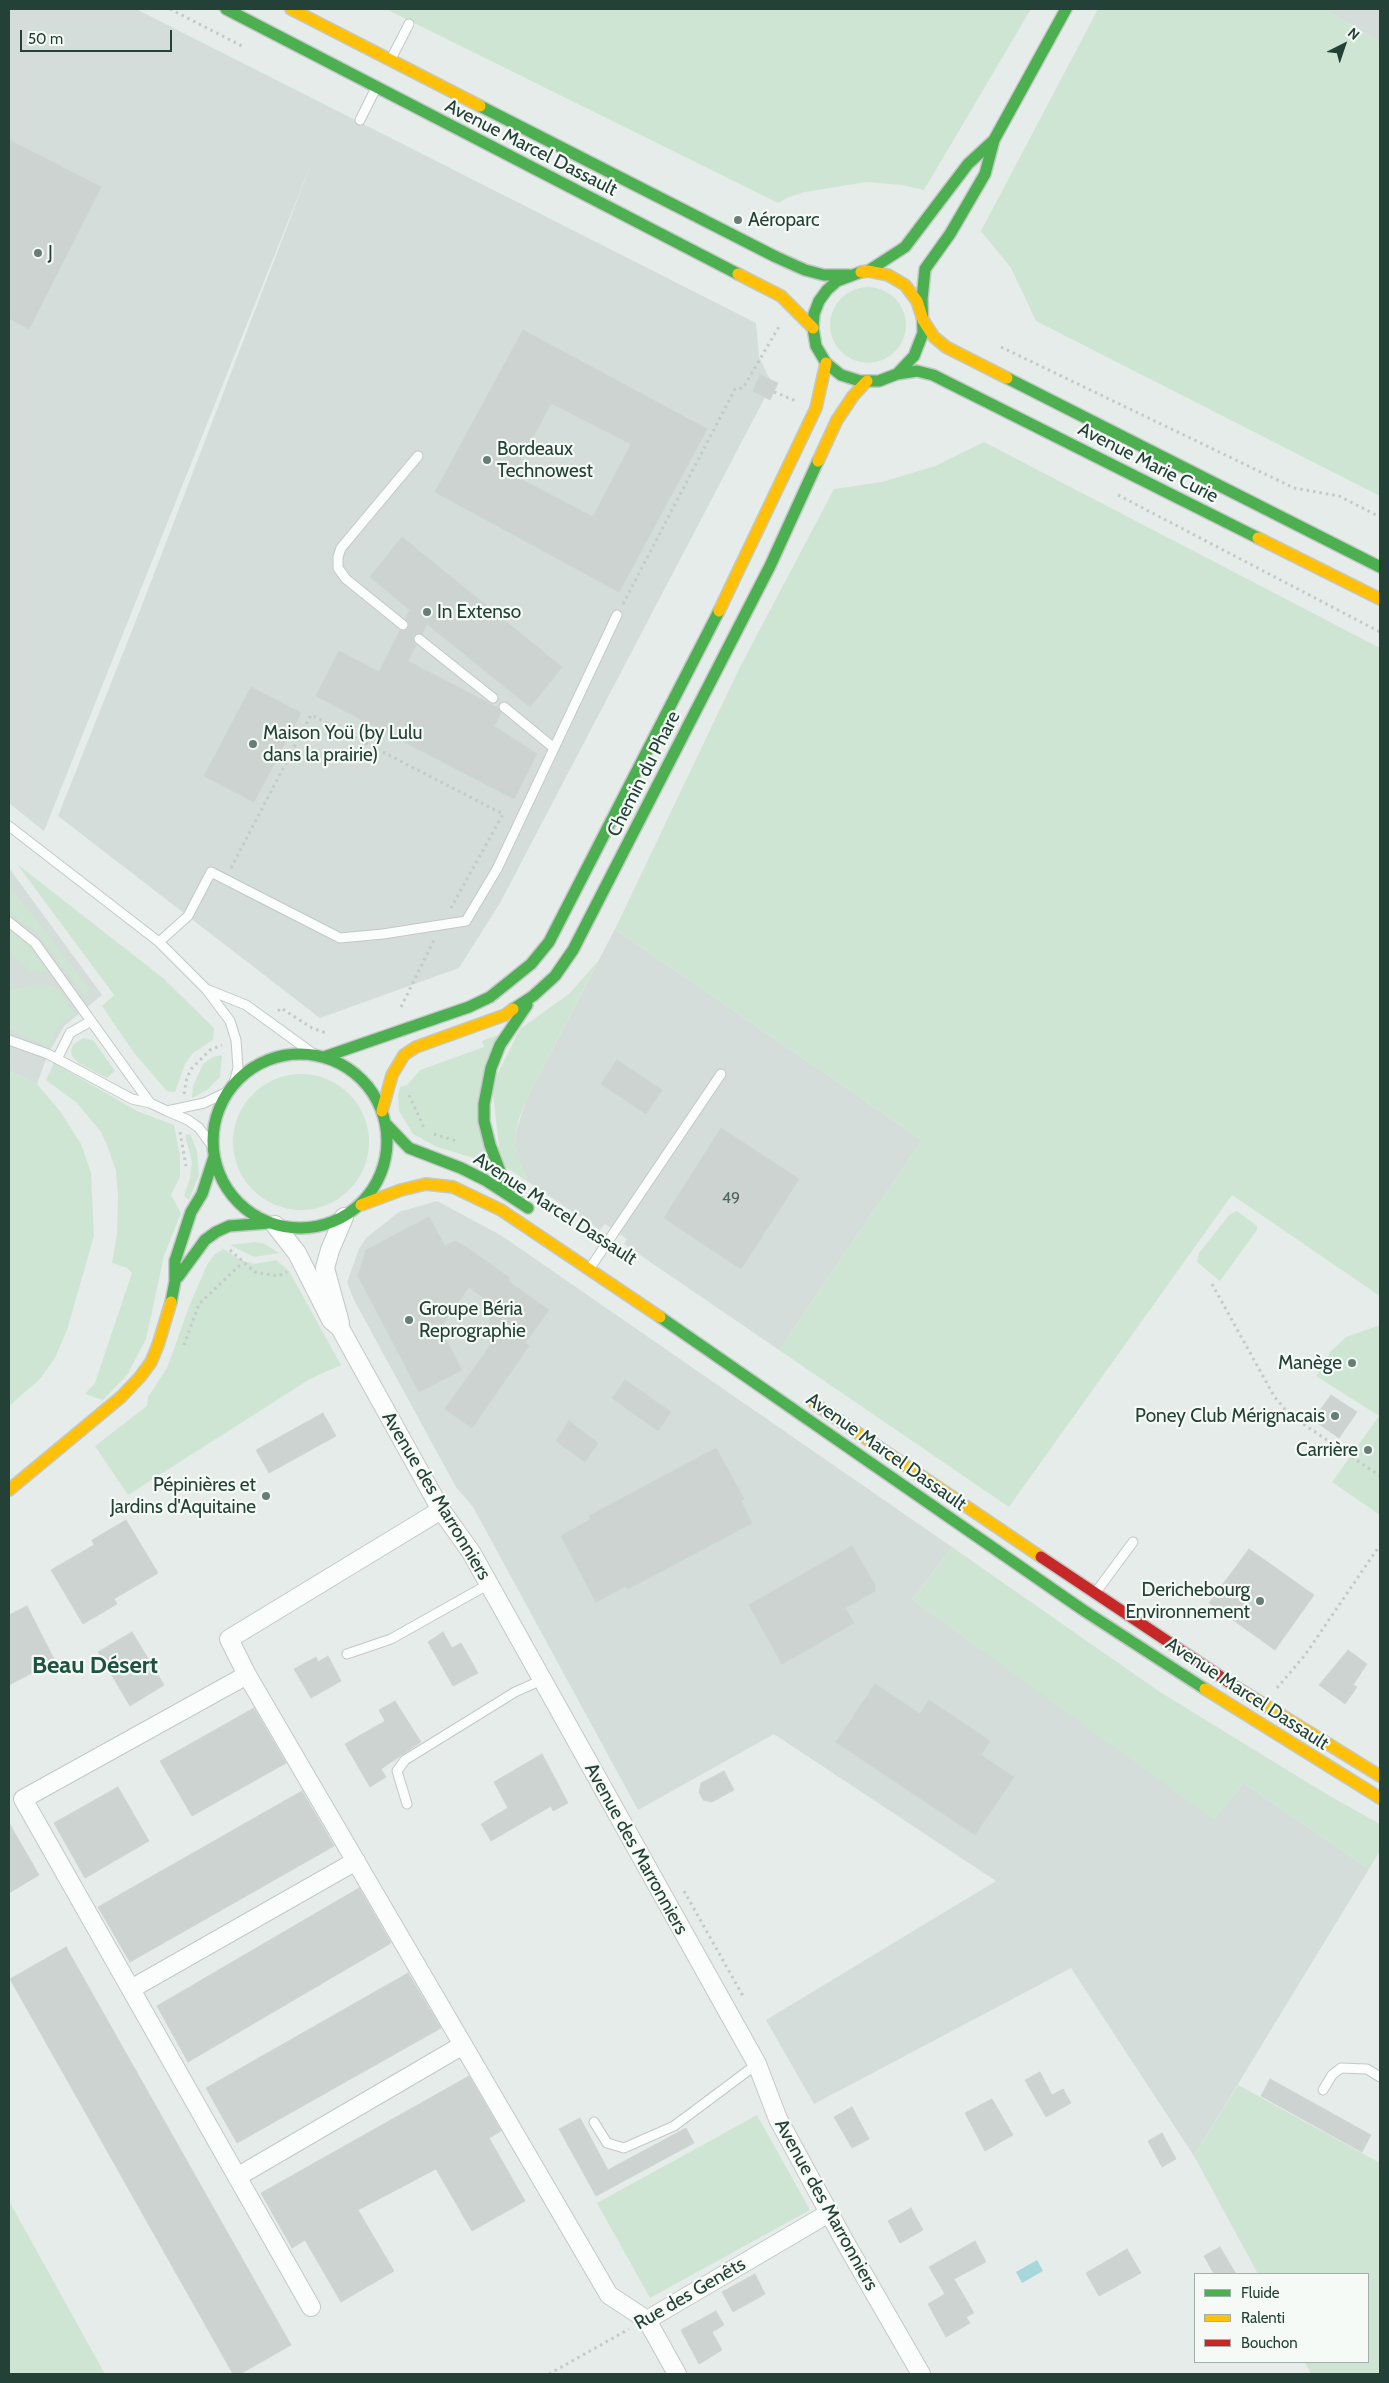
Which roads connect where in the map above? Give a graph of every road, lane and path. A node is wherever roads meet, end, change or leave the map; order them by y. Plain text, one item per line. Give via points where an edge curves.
1 (226, 9) edge
2 (291, 9) edge
3 (1066, 9) edge
4 (409, 24) dead end
5 (390, 60) junction
6 (377, 88) junction
7 (360, 120) dead end
8 (994, 140) junction
9 (868, 272) junction
10 (849, 275) junction
11 (923, 320) junction
12 (783, 321) dead end
13 (813, 328) junction
14 (992, 343) dead end
15 (826, 363) junction
16 (897, 374) junction
17 (867, 381) junction
18 (774, 392) dead end
19 (796, 401) dead end
20 (418, 456) dead end
21 (1110, 491) dead end
22 (1380, 517) edge
23 (1380, 567) edge
24 (1380, 599) edge
25 (617, 615) joint
26 (403, 625) dead end
27 (1380, 632) edge
28 (419, 639) dead end
29 (493, 698) dead end
30 (504, 707) dead end
31 (554, 748) junction
32 (9, 826) edge
33 (225, 880) junction
34 (9, 922) edge
35 (442, 925) junction
36 (159, 942) junction
37 (206, 989) junction
38 (533, 996) junction
39 (401, 1007) dead end
40 (91, 1021) junction
41 (9, 1040) edge
42 (319, 1056) junction
43 (57, 1059) junction
44 (720, 1074) dead end
45 (231, 1088) junction
46 (150, 1102) junction
47 (167, 1111) junction
48 (382, 1111) junction
49 (386, 1124) junction
50 (426, 1134) dead end
51 (460, 1142) dead end
52 (214, 1152) junction
53 (509, 1195) junction
54 (361, 1205) junction
55 (541, 1216) dead end
56 (344, 1217) junction
57 (272, 1224) junction
58 (590, 1268) junction
59 (175, 1281) junction
60 (1212, 1284) dead end
61 (340, 1328) junction
62 (805, 1397) dead end
63 (1380, 1476) edge
64 (9, 1490) edge
65 (441, 1510) junction
66 (1133, 1542) dead end
67 (1380, 1545) edge
68 (489, 1584) junction
69 (1095, 1594) junction
70 (1084, 1610) junction
71 (347, 1654) dead end
72 (247, 1675) junction
73 (542, 1680) junction
74 (1266, 1707) junction
75 (1380, 1776) edge
76 (1380, 1798) edge
77 (407, 1804) dead end
78 (356, 1861) junction
79 (131, 1990) junction
80 (463, 2045) junction
81 (757, 2064) junction
82 (1380, 2077) edge
83 (1323, 2090) dead end
84 (594, 2122) dead end
85 (237, 2177) junction
86 (830, 2213) junction
87 (310, 2307) dead end
88 (647, 2320) junction
89 (549, 2374) edge
90 (677, 2374) edge
91 (921, 2374) edge

1 - 6 main road, Avenue Marcel Dassault
2 - 5 main road, Avenue Marcel Dassault
3 - 8 main road
4 - 5 lane
5 - 10 main road, Avenue Marcel Dassault via 805,270 824,276
6 - 7 lane
6 - 13 main road, Avenue Marcel Dassault via 781,296
8 - 9 main road via 968,164 911,241
8 - 11 main road via 985,174 950,234 924,269
9 - 10 main road
9 - 11 main road via 888,275 905,285 917,301
10 - 13 main road via 837,281 819,301
11 - 16 main road via 923,333 914,356
11 - 23 main road, Avenue Marie Curie via 934,337 946,347
12 - 25 path via 743,388 735,389
13 - 15 main road via 816,346
14 - 22 path via 1294,488 1339,496
15 - 17 main road via 841,375
15 - 42 main road, Chemin du Phare via 816,408 743,564 549,942 515,979 490,997 469,1007
16 - 17 main road via 879,381
16 - 24 main road, Avenue Marie Curie via 916,371 933,375
17 - 38 main road, Chemin du Phare via 852,396 837,420 770,566 576,944 555,976
18 - 19 path
20 - 26 lane via 340,548 338,557 338,568 346,579
21 - 27 path
25 - 31 lane
28 - 29 lane
30 - 31 lane
31 - 35 lane via 497,868 466,921
32 - 36 lane
33 - 35 lane via 340,938
33 - 35 path via 311,715 503,814
33 - 36 lane via 211,872 188,916
34 - 40 lane via 35,943
35 - 39 path
36 - 37 lane
37 - 42 lane via 246,1005
37 - 45 lane via 230,1022 236,1040 238,1068
38 - 48 main road, Chemin du Phare via 505,1015 416,1046 404,1054 392,1075
38 - 53 main road via 500,1045 484,1097 484,1120 490,1146
40 - 43 lane via 70,1032
40 - 46 lane
41 - 43 lane
42 - 45 main road via 279,1056 248,1071
42 - 48 main road via 343,1065 360,1077 373,1092
43 - 46 lane via 132,1099
44 - 58 lane
45 - 47 lane via 204,1103
45 - 52 main road via 218,1110
46 - 47 lane
47 - 52 lane via 199,1128
48 - 49 main road
49 - 53 main road, Avenue Marcel Dassault via 409,1148 461,1168
49 - 54 main road via 387,1154 378,1181
50 - 51 path via 443,1135
52 - 57 main road via 221,1179 233,1197 249,1212
52 - 59 main road via 202,1194 190,1212 175,1261
53 - 55 main road, Avenue Marcel Dassault
54 - 56 main road
54 - 58 main road, Avenue Marcel Dassault via 426,1184 453,1187 500,1210
56 - 57 main road via 311,1228 293,1229
56 - 61 street, Avenue des Marronniers via 325,1268 340,1315
57 - 59 main road via 229,1226 216,1232 198,1247
57 - 61 street, Avenue des Marronniers via 297,1253 331,1320
58 - 70 main road, Avenue Marcel Dassault
59 - 64 main road via 158,1344 140,1377 121,1397
60 - 63 path via 1274,1396 1290,1415
61 - 65 street, Avenue des Marronniers
62 - 69 main road, Avenue Marcel Dassault
65 - 68 street, Avenue des Marronniers
65 - 72 street via 229,1639
66 - 69 lane
67 - 74 path
68 - 71 lane via 391,1639
68 - 73 street, Avenue des Marronniers
69 - 70 street
69 - 74 main road, Avenue Marcel Dassault
70 - 76 main road, Avenue Marcel Dassault
72 - 78 street
72 - 79 street via 23,1799
73 - 77 lane via 515,1692 405,1760 397,1771
73 - 81 street, Avenue des Marronniers
74 - 75 main road, Avenue Marcel Dassault
78 - 79 street
78 - 80 street
79 - 85 street
80 - 85 street
80 - 88 street via 609,2295
81 - 84 lane via 674,2126 624,2148 607,2143
81 - 86 street, Avenue des Marronniers via 778,2119
82 - 83 lane via 1366,2069 1342,2068 1332,2075
85 - 87 street
86 - 88 street, Rue des Genêts
86 - 91 street, Avenue des Marronniers
88 - 89 path, Rue des Genêts
88 - 90 street

